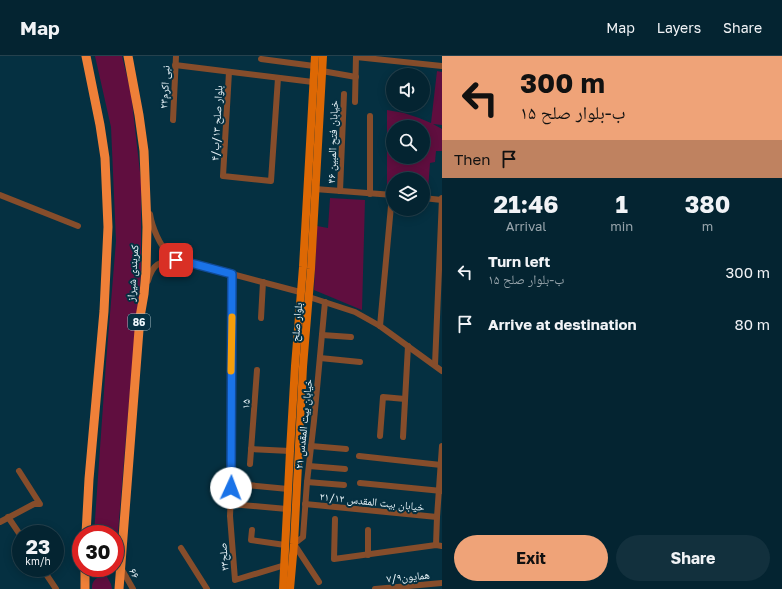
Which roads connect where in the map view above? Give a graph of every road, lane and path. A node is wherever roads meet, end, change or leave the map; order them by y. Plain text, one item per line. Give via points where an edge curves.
1 (86, 56) edge
2 (128, 56) edge
3 (176, 56) edge
4 (315, 56) edge
5 (323, 56) edge
6 (356, 56) edge
7 (275, 58) edge
8 (261, 59) dead end
9 (175, 65) junction
10 (314, 66) junction
11 (442, 66) edge
12 (322, 71) junction
13 (229, 72) junction
14 (356, 77) junction
15 (278, 78) junction
16 (313, 82) junction
17 (344, 94) dead end
18 (355, 102) dead end
19 (370, 116) dead end
20 (172, 120) dead end
21 (313, 148) junction
22 (315, 189) junction
23 (340, 191) junction
24 (0, 194) edge
25 (370, 194) junction
26 (386, 195) edge
27 (146, 196) junction
28 (430, 198) edge
29 (442, 199) edge
30 (391, 216) edge
31 (78, 226) dead end
32 (176, 260) junction
33 (232, 274) junction
34 (263, 282) junction
35 (300, 292) junction
36 (144, 294) junction
37 (309, 297) junction
38 (325, 302) junction
39 (261, 318) dead end
40 (380, 326) junction
41 (322, 335) junction
42 (351, 338) dead end
43 (408, 346) junction
44 (320, 358) junction
45 (360, 362) dead end
46 (435, 365) junction
47 (299, 366) junction
48 (257, 370) dead end
49 (442, 372) edge
50 (405, 400) junction
51 (380, 436) dead end
52 (403, 437) dead end
53 (311, 446) junction
54 (442, 446) edge
55 (251, 449) junction
56 (346, 449) dead end
57 (290, 451) junction
58 (359, 456) dead end
59 (250, 464) dead end
60 (441, 465) junction
61 (309, 466) junction
62 (345, 469) dead end
63 (19, 471) dead end
64 (307, 482) junction
65 (360, 483) dead end
66 (237, 484) dead end
67 (344, 485) dead end
68 (288, 489) junction
69 (441, 490) edge
70 (230, 504) junction
71 (306, 504) junction
72 (287, 509) junction
73 (8, 517) junction
74 (437, 517) junction
75 (335, 518) dead end
76 (0, 522) edge
77 (13, 525) edge
78 (86, 525) edge
79 (124, 528) edge
80 (252, 530) dead end
81 (368, 530) dead end
82 (290, 544) junction
83 (439, 545) edge
84 (181, 548) dead end
85 (368, 555) junction
86 (284, 566) junction
87 (124, 573) edge
88 (48, 577) edge
89 (85, 577) edge
90 (120, 577) edge
91 (319, 582) dead end
92 (442, 583) edge
93 (56, 589) edge
94 (85, 589) edge
95 (119, 589) edge
96 (133, 589) edge
97 (207, 589) edge
98 (283, 589) edge
99 (290, 589) edge
100 (375, 589) edge

1 - 78 highway via 100,125 108,227 104,311
2 - 27 highway, کمربندی شیراز / 86 via 144,150
3 - 9 street, نبی اکرم۲۳
4 - 10 main road, بلوار صلح
5 - 12 main road, بلوار صلح
6 - 11 street
6 - 14 street
7 - 8 street
7 - 10 street
9 - 13 street
9 - 20 street, نبی اکرم۲۳
10 - 16 main road, بلوار صلح
12 - 14 street
12 - 21 main road, بلوار صلح
13 - 15 street
13 - 15 street, بلوار صلح ۱۳/ب/۴ via 223,176 271,181
14 - 18 street
15 - 16 street
16 - 21 main road, بلوار صلح
17 - 23 street, خیابان فتح المبین ۴۶
19 - 25 street
21 - 22 main road, بلوار صلح
21 - 35 main road, بلوار صلح
22 - 23 street
22 - 37 main road, بلوار صلح
23 - 25 street
24 - 31 street
25 - 26 street
27 - 32 street via 151,220 159,240 168,254
27 - 36 highway, کمربندی شیراز / 86
28 - 29 street
29 - 46 street
30 - 40 street
32 - 33 street
32 - 36 street via 162,262 155,267
33 - 34 street
33 - 70 street
34 - 35 street
34 - 39 street
35 - 47 main road, بلوار صلح
36 - 79 highway, کمربندی شیراز / 86 via 140,317
37 - 38 street
37 - 47 main road, بلوار صلح
38 - 40 street via 355,312
38 - 41 street, خیابان بیت المقدس ۲۱
40 - 43 street
41 - 42 street
41 - 44 street, خیابان بیت المقدس ۲۱
43 - 46 street
43 - 50 street
44 - 45 street
44 - 53 street, خیابان بیت المقدس ۲۱
46 - 49 street
47 - 57 main road, بلوار صلح
47 - 82 main road, بلوار صلح
48 - 55 street, ۱۵
50 - 51 street via 383,398
50 - 52 street
53 - 56 street
53 - 61 street, خیابان بیت المقدس ۲۱
54 - 60 street
55 - 57 street
55 - 59 street, ۱۵
57 - 68 main road, بلوار صلح
58 - 60 street
60 - 69 street
61 - 62 street
61 - 64 street, خیابان بیت المقدس ۲۱
63 - 73 street via 40,504 34,504
64 - 67 street
64 - 71 street, خیابان بیت المقدس ۲۱
65 - 69 street
66 - 68 street
68 - 72 main road, بلوار صلح
69 - 74 street
70 - 72 street
70 - 86 street, صلح۲۳ via 235,580
71 - 74 street, خیابان بیت المقدس ۲۱/۱۲
71 - 82 street, خیابان بیت المقدس ۲۱ via 303,537
72 - 82 main road, بلوار صلح
73 - 76 street
73 - 77 street
74 - 83 street
75 - 85 street via 334,559
80 - 82 street via 251,540
81 - 85 street
82 - 86 main road, بلوار صلح
82 - 91 street
82 - 99 main road, بلوار صلح
83 - 85 street
84 - 97 street
86 - 98 main road, بلوار صلح
87 - 96 street, ۶۶
88 - 93 street
89 - 94 highway
90 - 95 highway, کمربندی شیراز / 86
92 - 100 street, همایون۷/۹

